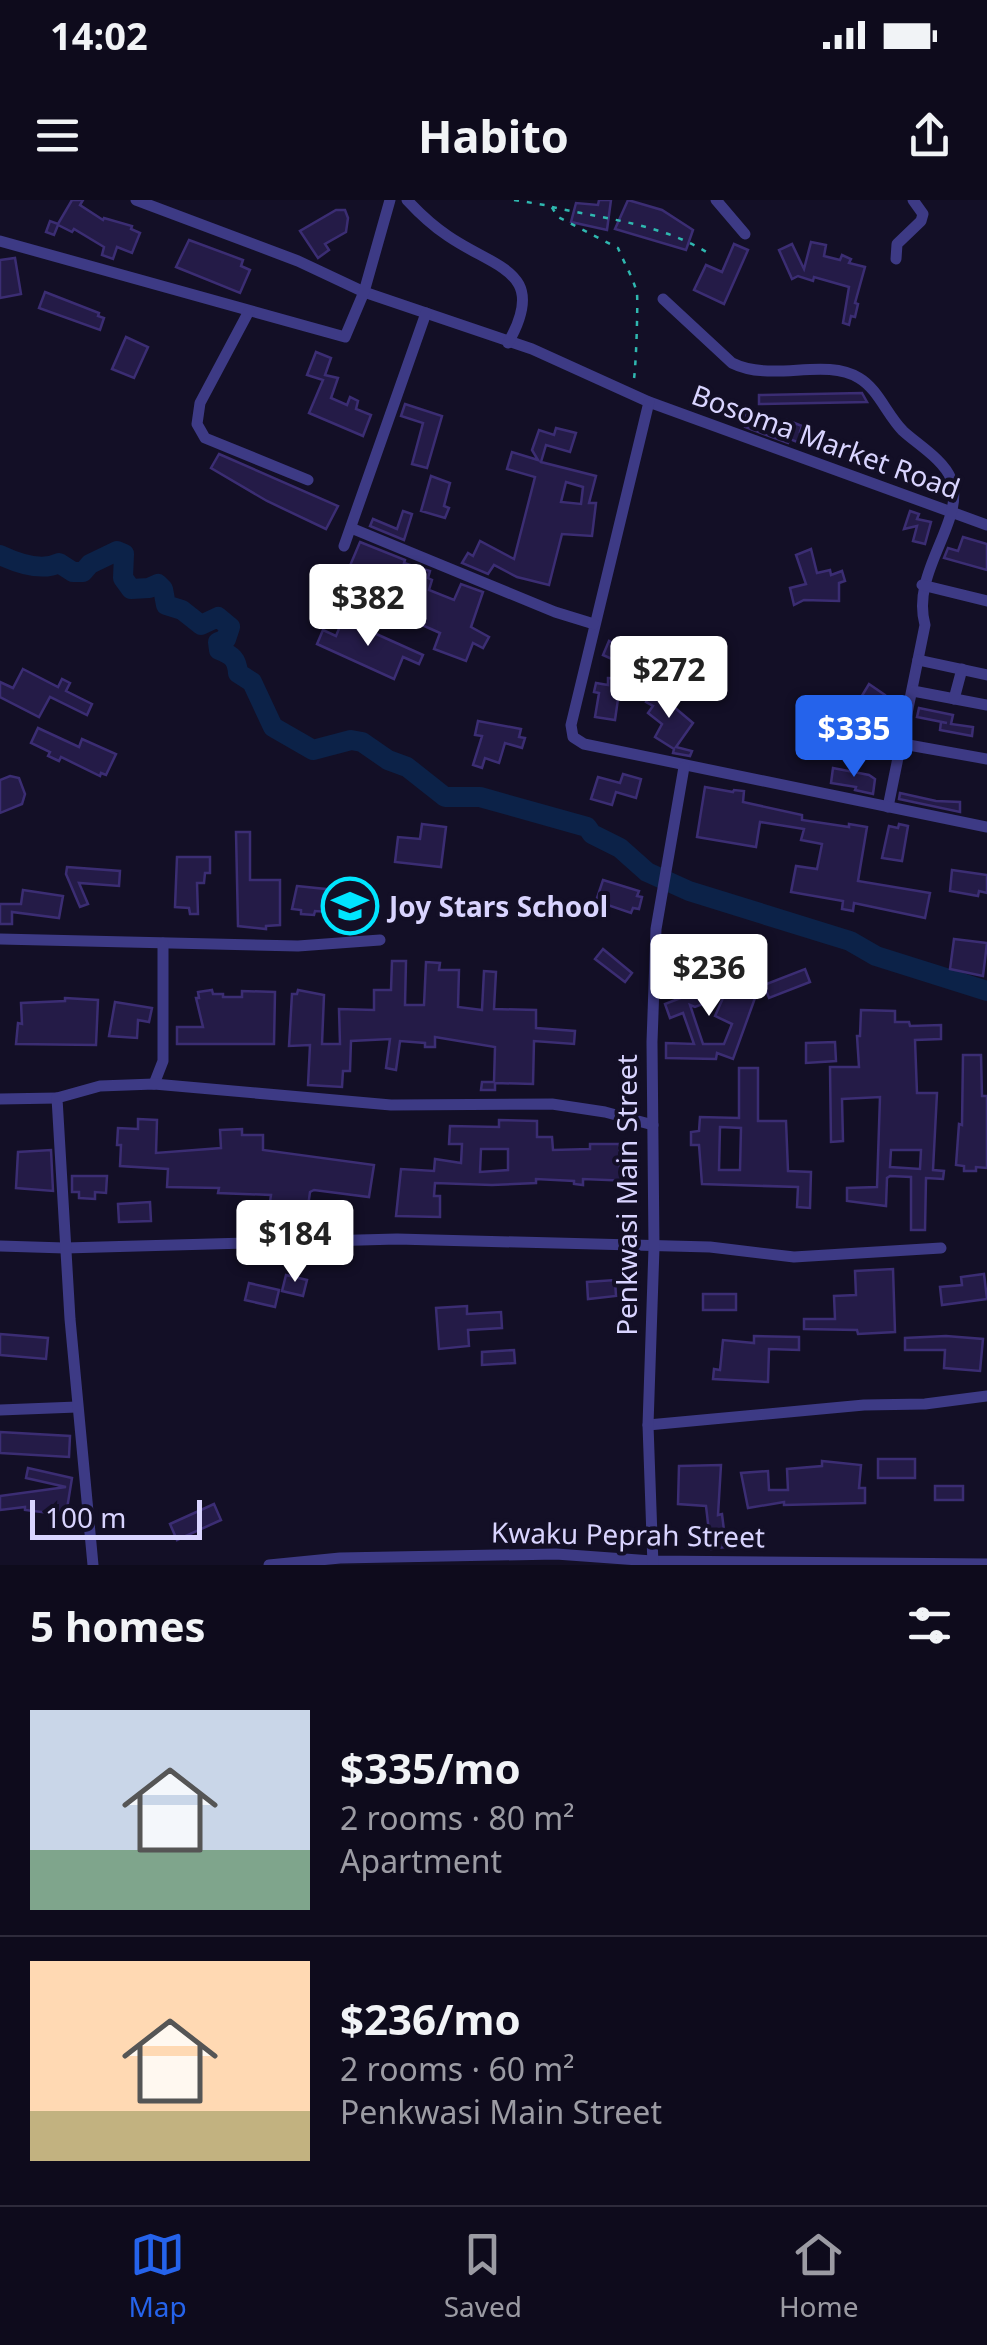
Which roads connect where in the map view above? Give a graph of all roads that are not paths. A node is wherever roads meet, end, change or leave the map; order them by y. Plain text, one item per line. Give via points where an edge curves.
1 (136, 200) edge
2 (390, 200) edge
3 (406, 200) edge
4 (716, 200) edge
5 (913, 200) edge
6 (745, 234) dead end
7 (0, 241) edge
8 (896, 259) dead end
9 (364, 292) junction
10 (663, 299) dead end
11 (249, 311) junction
12 (426, 313) junction
13 (508, 343) junction
14 (649, 402) junction
15 (308, 480) dead end
16 (950, 514) junction
17 (987, 524) edge
18 (351, 528) junction
19 (344, 546) dead end
20 (922, 585) junction
21 (987, 601) edge
22 (594, 624) junction
23 (918, 660) junction
24 (962, 670) junction
25 (987, 675) edge
26 (913, 692) junction
27 (954, 699) junction
28 (987, 705) edge
29 (903, 744) junction
30 (987, 758) edge
31 (684, 767) junction
32 (888, 807) junction
33 (987, 827) edge
34 (0, 939) edge
35 (380, 940) dead end
36 (163, 943) junction
37 (154, 1084) junction
38 (0, 1098) edge
39 (57, 1098) junction
40 (653, 1125) junction
41 (0, 1246) edge
42 (65, 1248) junction
43 (654, 1248) junction
44 (941, 1248) dead end
45 (987, 1396) edge
46 (77, 1408) junction
47 (0, 1410) edge
48 (648, 1425) junction
49 (341, 1562) edge
50 (652, 1563) edge
51 (987, 1564) edge
52 (93, 1565) edge
53 (268, 1565) edge
54 (976, 1565) edge

1 - 9 street, Bosoma Market Road
2 - 9 street
3 - 13 street via 448,236 507,269 518,284 523,312
4 - 6 street
5 - 8 street via 921,221 898,244
7 - 11 street
9 - 11 street via 345,337
9 - 12 street, Bosoma Market Road
10 - 16 street via 746,370 859,378 951,477
11 - 15 street via 200,403 197,424 204,438
12 - 13 street, Bosoma Market Road
12 - 18 street
13 - 14 street, Bosoma Market Road
14 - 16 street, Bosoma Market Road
14 - 22 street
16 - 17 street, Bosoma Market Road
16 - 20 street
18 - 19 street
18 - 22 street
20 - 21 street
20 - 23 street
22 - 31 street via 573,737
23 - 24 street
23 - 26 street
24 - 25 street
24 - 27 street
26 - 27 street
26 - 29 street
27 - 28 street
29 - 30 street
29 - 32 street
31 - 32 street
31 - 40 street, Penkwasi Main Street via 656,930
32 - 33 street
34 - 36 street
35 - 36 street
36 - 37 street via 163,1061
37 - 39 street via 100,1086
37 - 40 street via 391,1105 552,1104
38 - 39 street
39 - 42 street
40 - 43 street, Penkwasi Main Street
41 - 42 street
42 - 43 street via 397,1239
42 - 46 street
43 - 44 street via 794,1257
43 - 48 street, Penkwasi Main Street
45 - 48 street
46 - 47 street
46 - 52 street
48 - 50 street, Penkwasi Main Street
49 - 50 street, Kwaku Peprah Street via 556,1554
49 - 53 street, Kwaku Peprah Street
50 - 54 street, Kwaku Peprah Street
51 - 54 street, Kwaku Peprah Street

